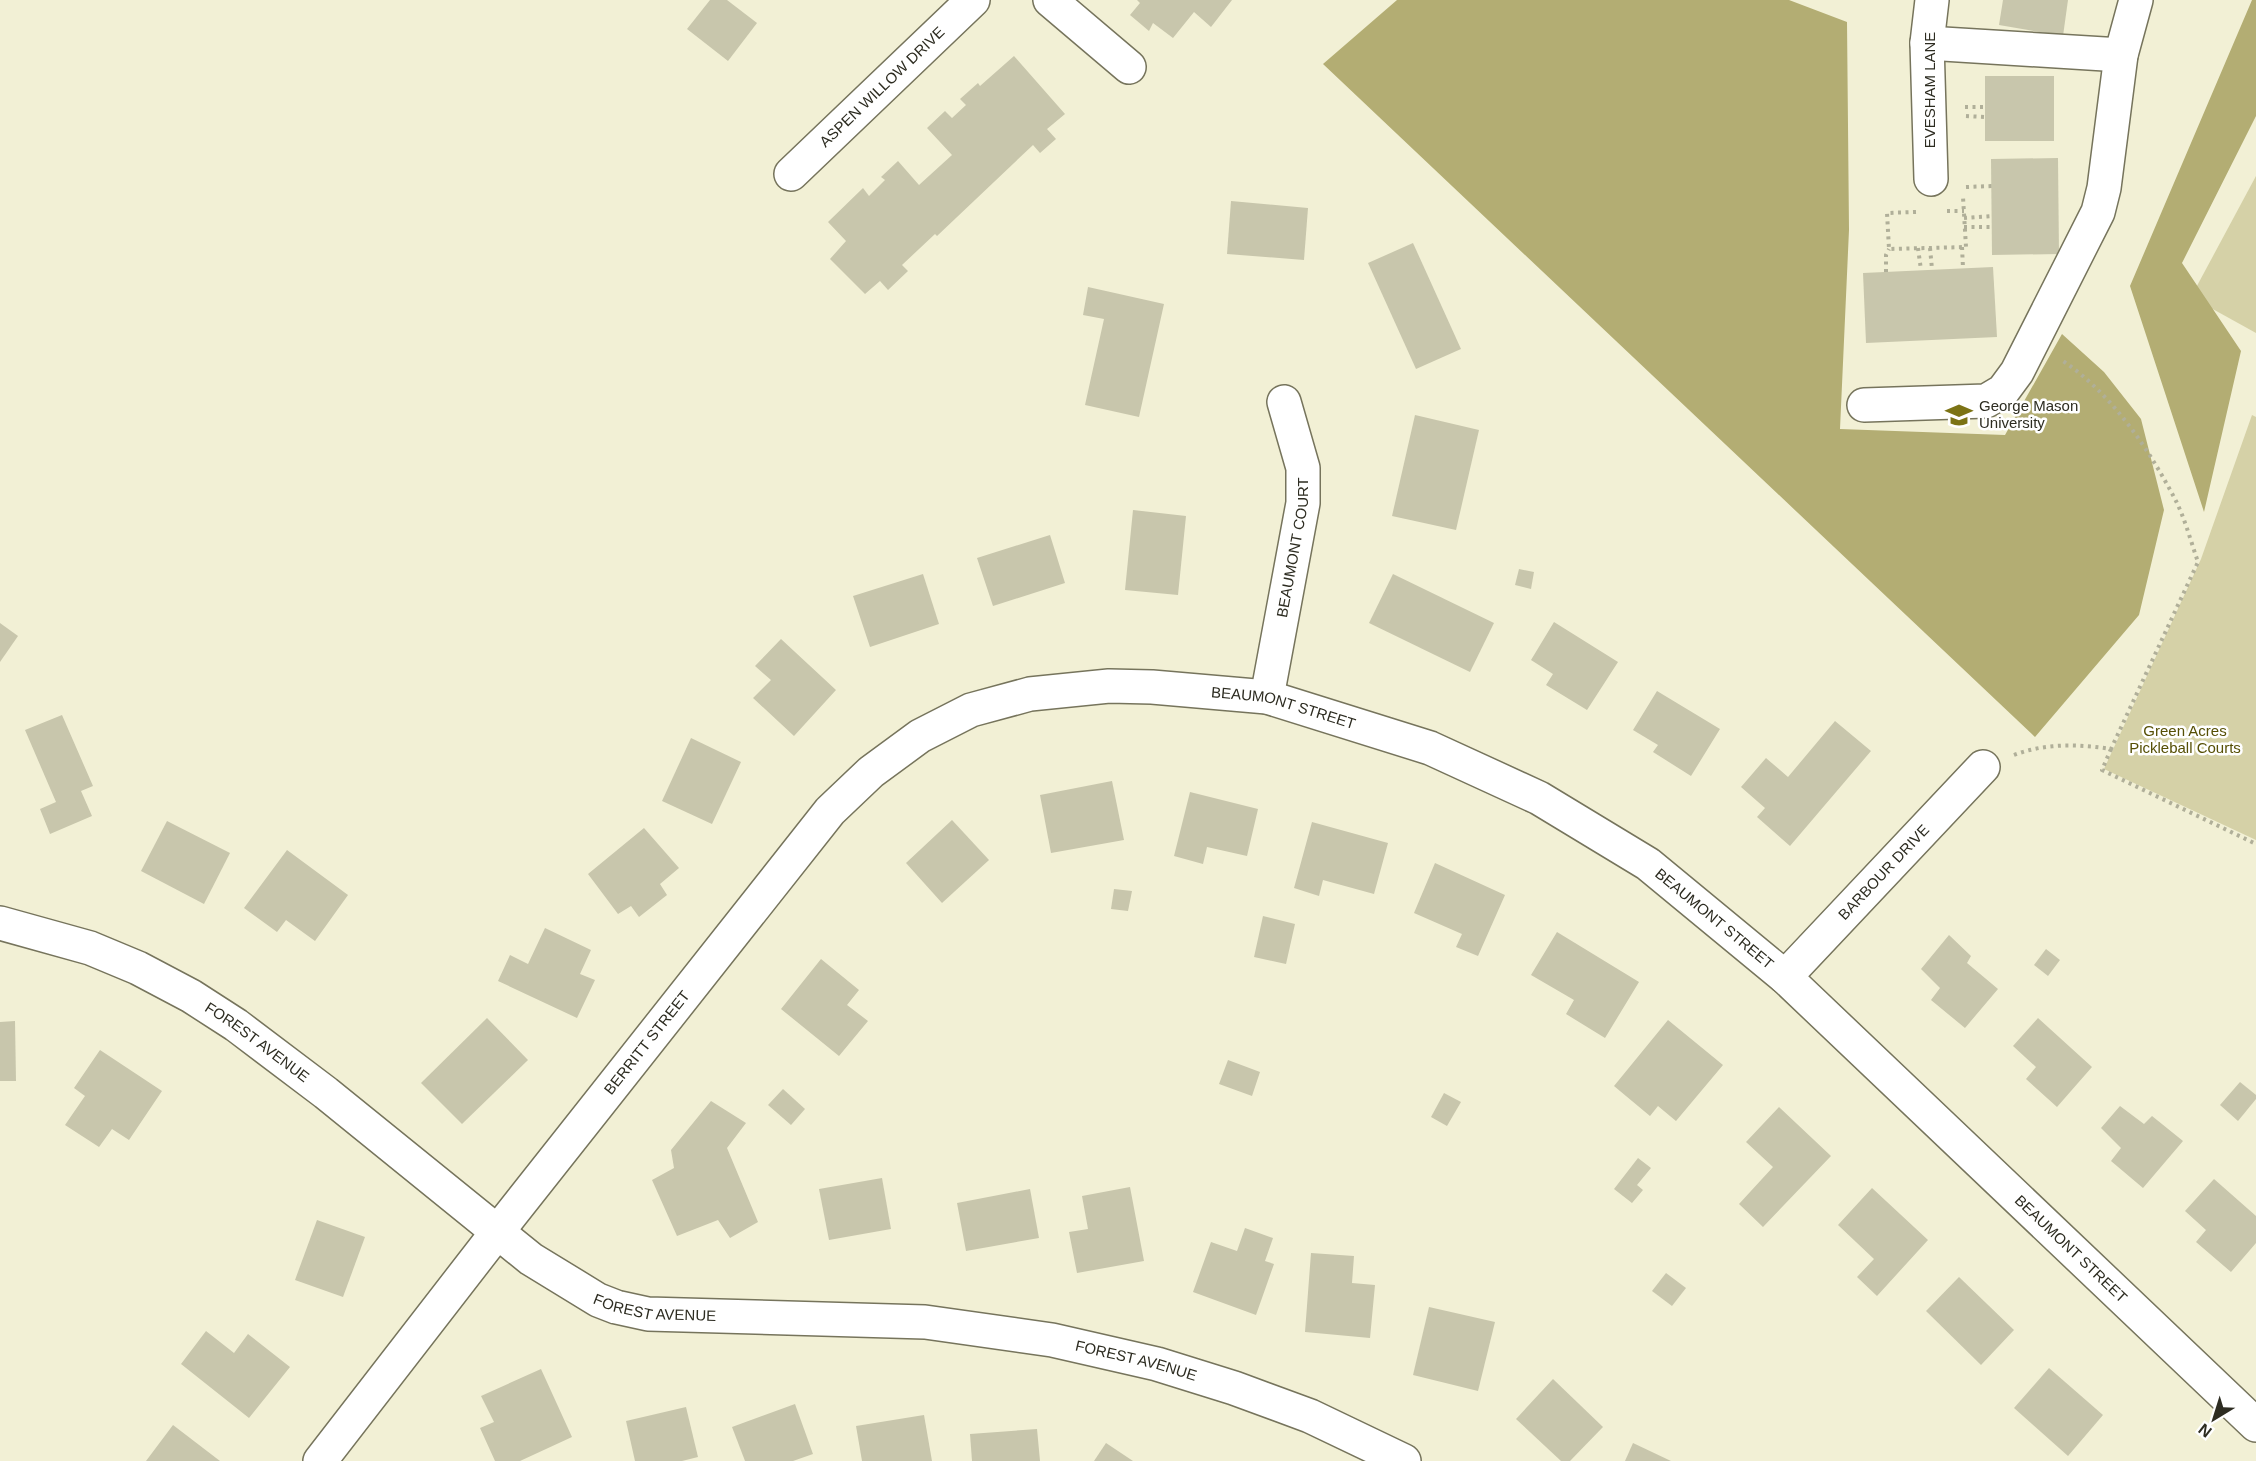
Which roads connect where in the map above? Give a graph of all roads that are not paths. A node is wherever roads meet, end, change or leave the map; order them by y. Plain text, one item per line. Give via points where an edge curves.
1 (973, 0) edge
2 (1050, 0) edge
3 (1932, 0) edge
4 (2136, 0) edge
5 (1927, 44) junction
6 (2121, 55) junction
7 (1129, 67) dead end
8 (791, 174) dead end
9 (1931, 179) dead end
10 (1284, 402) dead end
11 (1864, 405) dead end
12 (1030, 694) joint
13 (1267, 697) junction
14 (1983, 767) road end
15 (0, 922) edge
16 (1785, 977) junction
17 (498, 1231) junction
18 (2256, 1425) edge
19 (320, 1461) edge
20 (1404, 1461) edge

1 - 8 street, ASPEN WILLOW DRIVE
2 - 7 street
3 - 5 street, EVESHAM LANE
4 - 6 street
5 - 6 street
5 - 9 street, EVESHAM LANE
6 - 11 street via 2098,212 2017,372 2003,391 1986,401
10 - 13 street, BEAUMONT COURT via 1303,468 1303,503
12 - 13 street, BEAUMONT STREET via 1109,686
12 - 17 street, BERRITT STREET via 971,710 920,736 871,772 830,811
13 - 16 street, BEAUMONT STREET via 1430,748 1539,798 1648,864
14 - 16 street, BARBOUR DRIVE
15 - 17 street, FOREST AVENUE via 90,948 191,996 326,1093
16 - 18 street, BEAUMONT STREET
17 - 19 street, BERRITT STREET
17 - 20 street, FOREST AVENUE via 531,1259 616,1307 648,1314 925,1322 1052,1340 1157,1364 1234,1388 1310,1416

